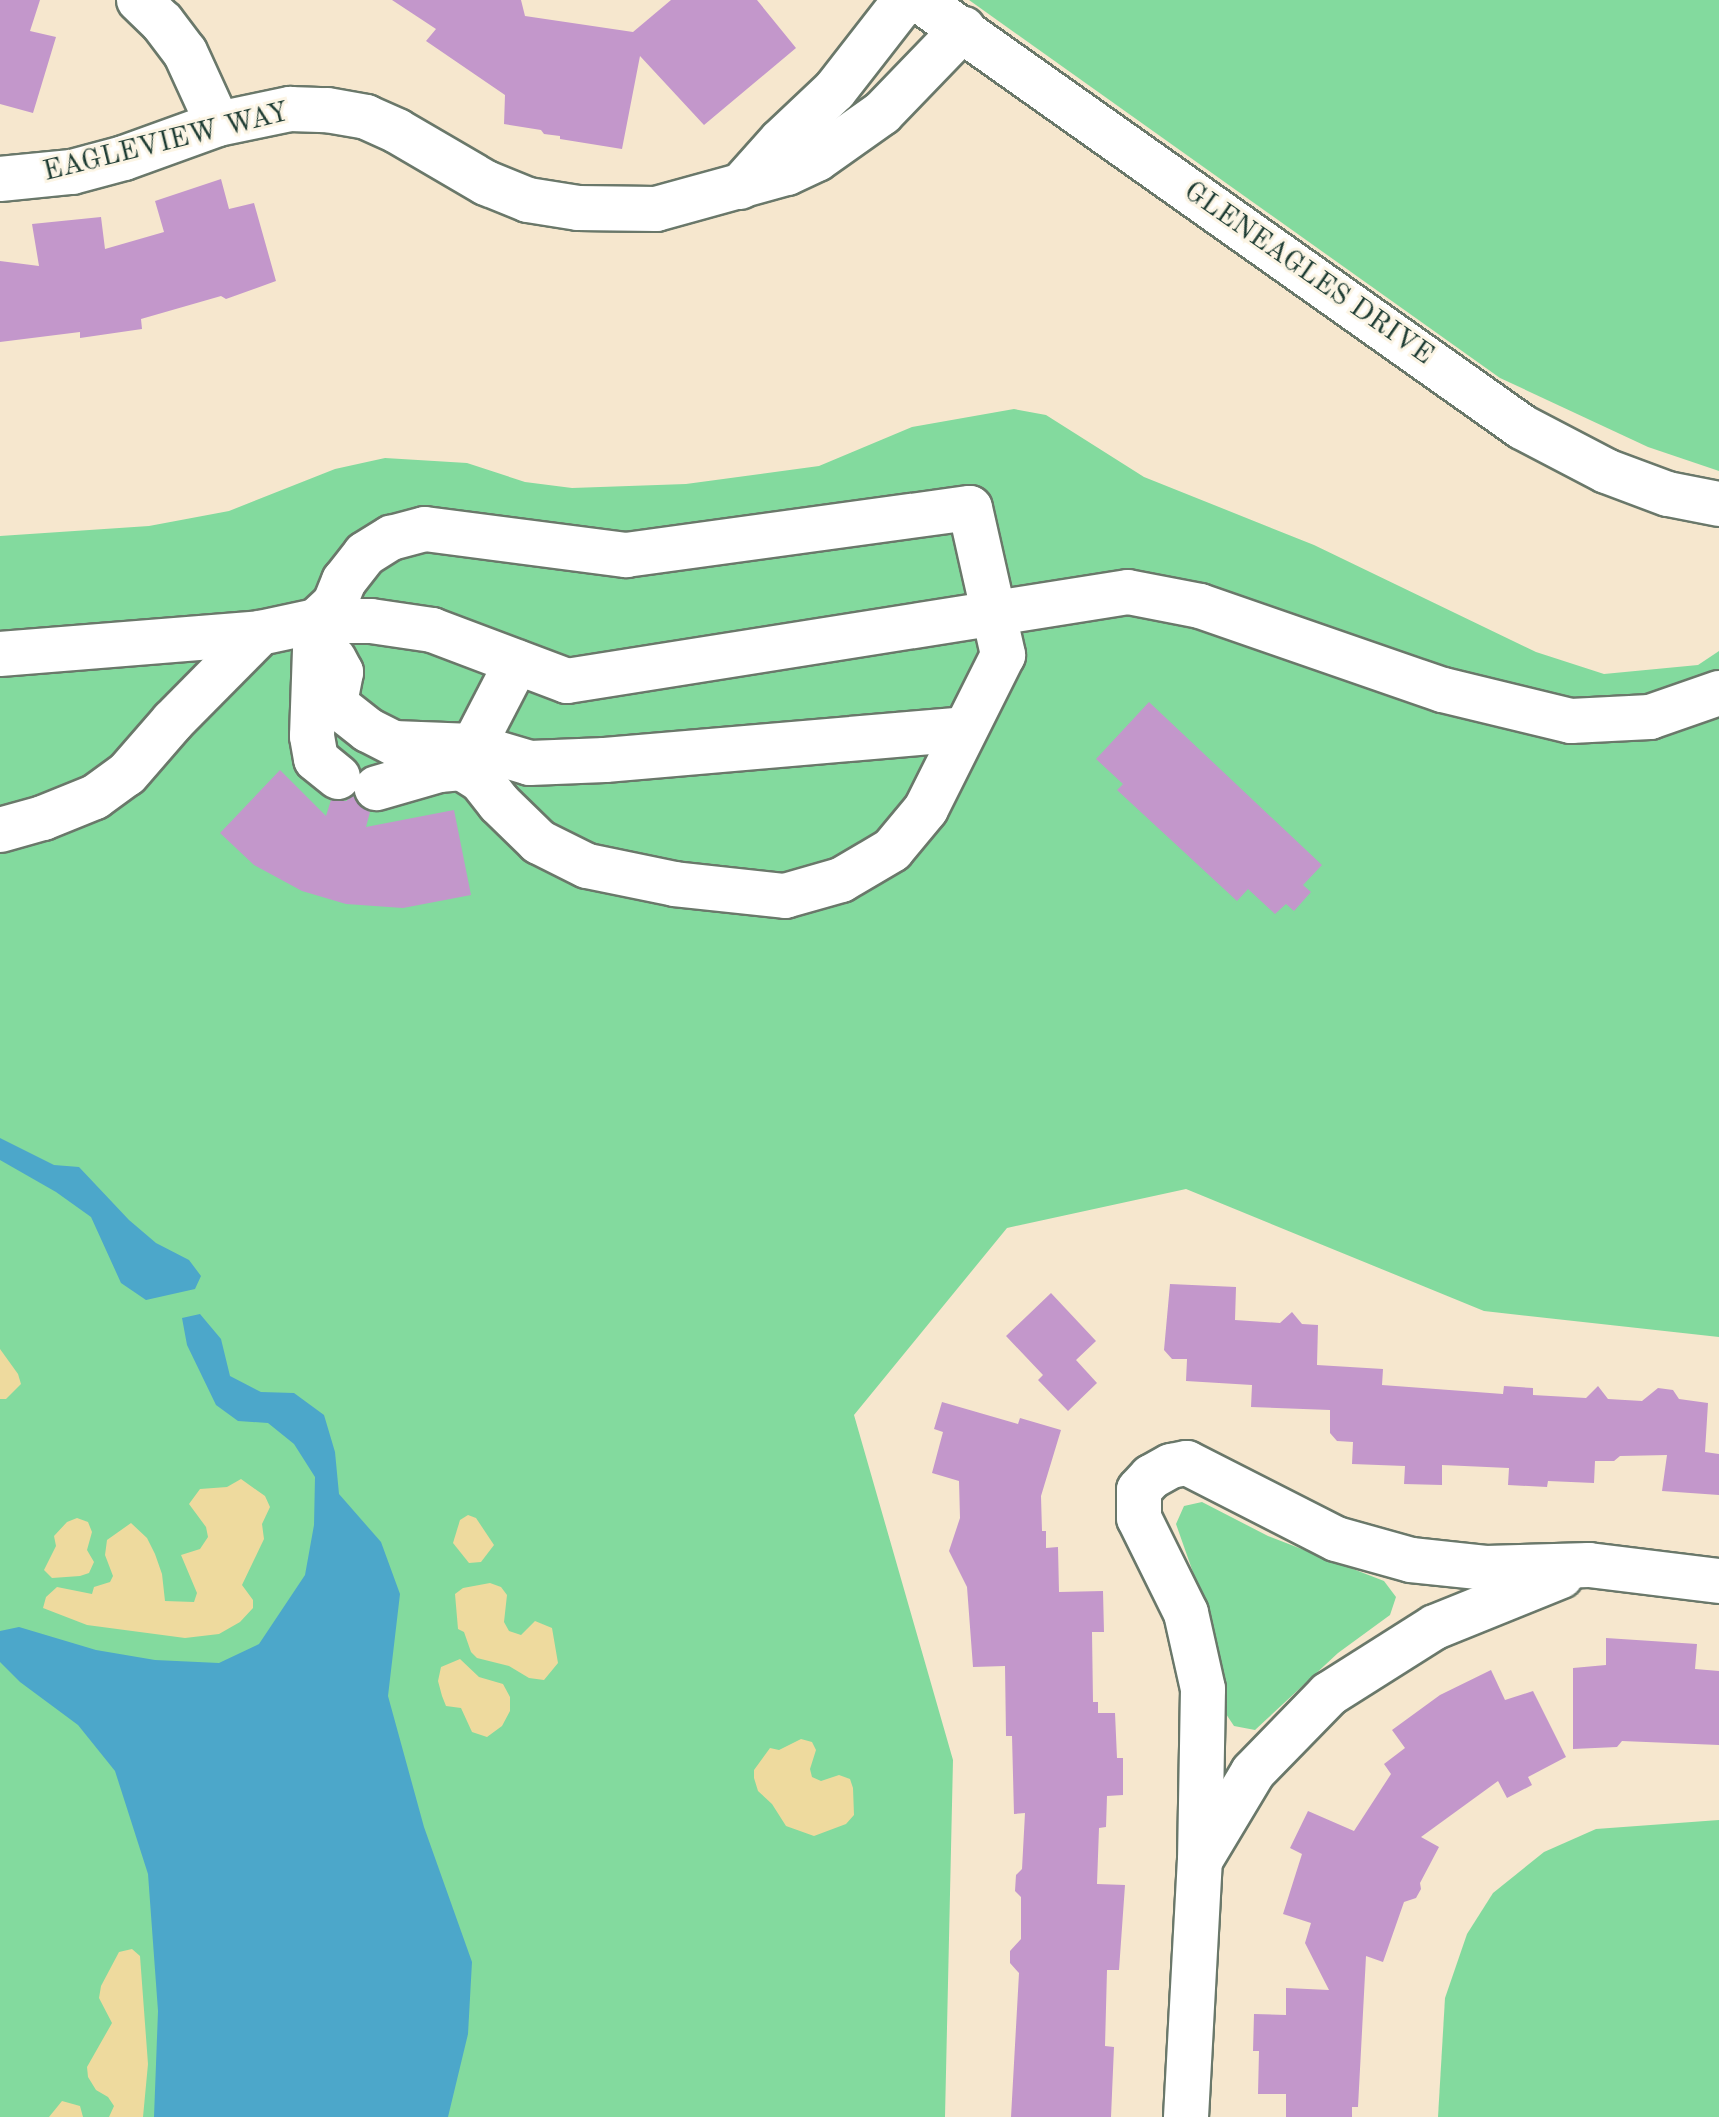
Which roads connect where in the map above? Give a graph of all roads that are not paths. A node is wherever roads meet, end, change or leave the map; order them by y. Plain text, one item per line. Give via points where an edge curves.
1 (139, 0) edge
2 (905, 0) edge
3 (919, 0) edge
4 (963, 29) junction
5 (218, 124) junction
6 (0, 179) edge
7 (740, 187) junction
8 (1719, 504) edge
9 (994, 614) junction
10 (316, 621) junction
11 (260, 633) junction
12 (0, 654) edge
13 (517, 662) junction
14 (1719, 693) edge
15 (965, 729) junction
16 (467, 757) junction
17 (0, 830) edge
18 (1589, 1565) junction
19 (1719, 1581) edge
20 (1200, 1861) junction
21 (1186, 2117) edge

1 - 5 street via 185,52
2 - 7 street via 835,90
3 - 4 street, GLENEAGLES DRIVE
4 - 7 street, EAGLEVIEW WAY via 882,113 852,135 787,173
4 - 8 street, GLENEAGLES DRIVE via 1522,427 1606,471 1668,494
5 - 6 street, EAGLEVIEW WAY via 72,172
5 - 7 street, EAGLEVIEW WAY via 290,109 366,117 486,183 528,200 578,208 656,209
9 - 10 street via 970,508 626,555 425,529 391,538 365,554 335,603
9 - 13 street via 567,681
9 - 14 street via 1128,592 1200,606 1443,690 1571,721 1650,717
9 - 15 street via 1003,655
10 - 11 street
10 - 13 street via 371,621 432,630
10 - 16 street via 341,672 335,704 394,743
10 - 16 street via 316,759 358,783 439,770
11 - 12 street
11 - 17 street via 127,774 95,797
13 - 16 street
15 - 16 street via 560,762
15 - 16 street via 926,809 892,850 841,880 785,896 675,884 587,866 539,842 499,803
18 - 19 street
18 - 20 street via 1435,1627 1329,1694 1253,1772
18 - 20 street via 1486,1568 1411,1560 1336,1539 1187,1463 1151,1477 1139,1490 1139,1518 1186,1613 1203,1689
20 - 21 street

